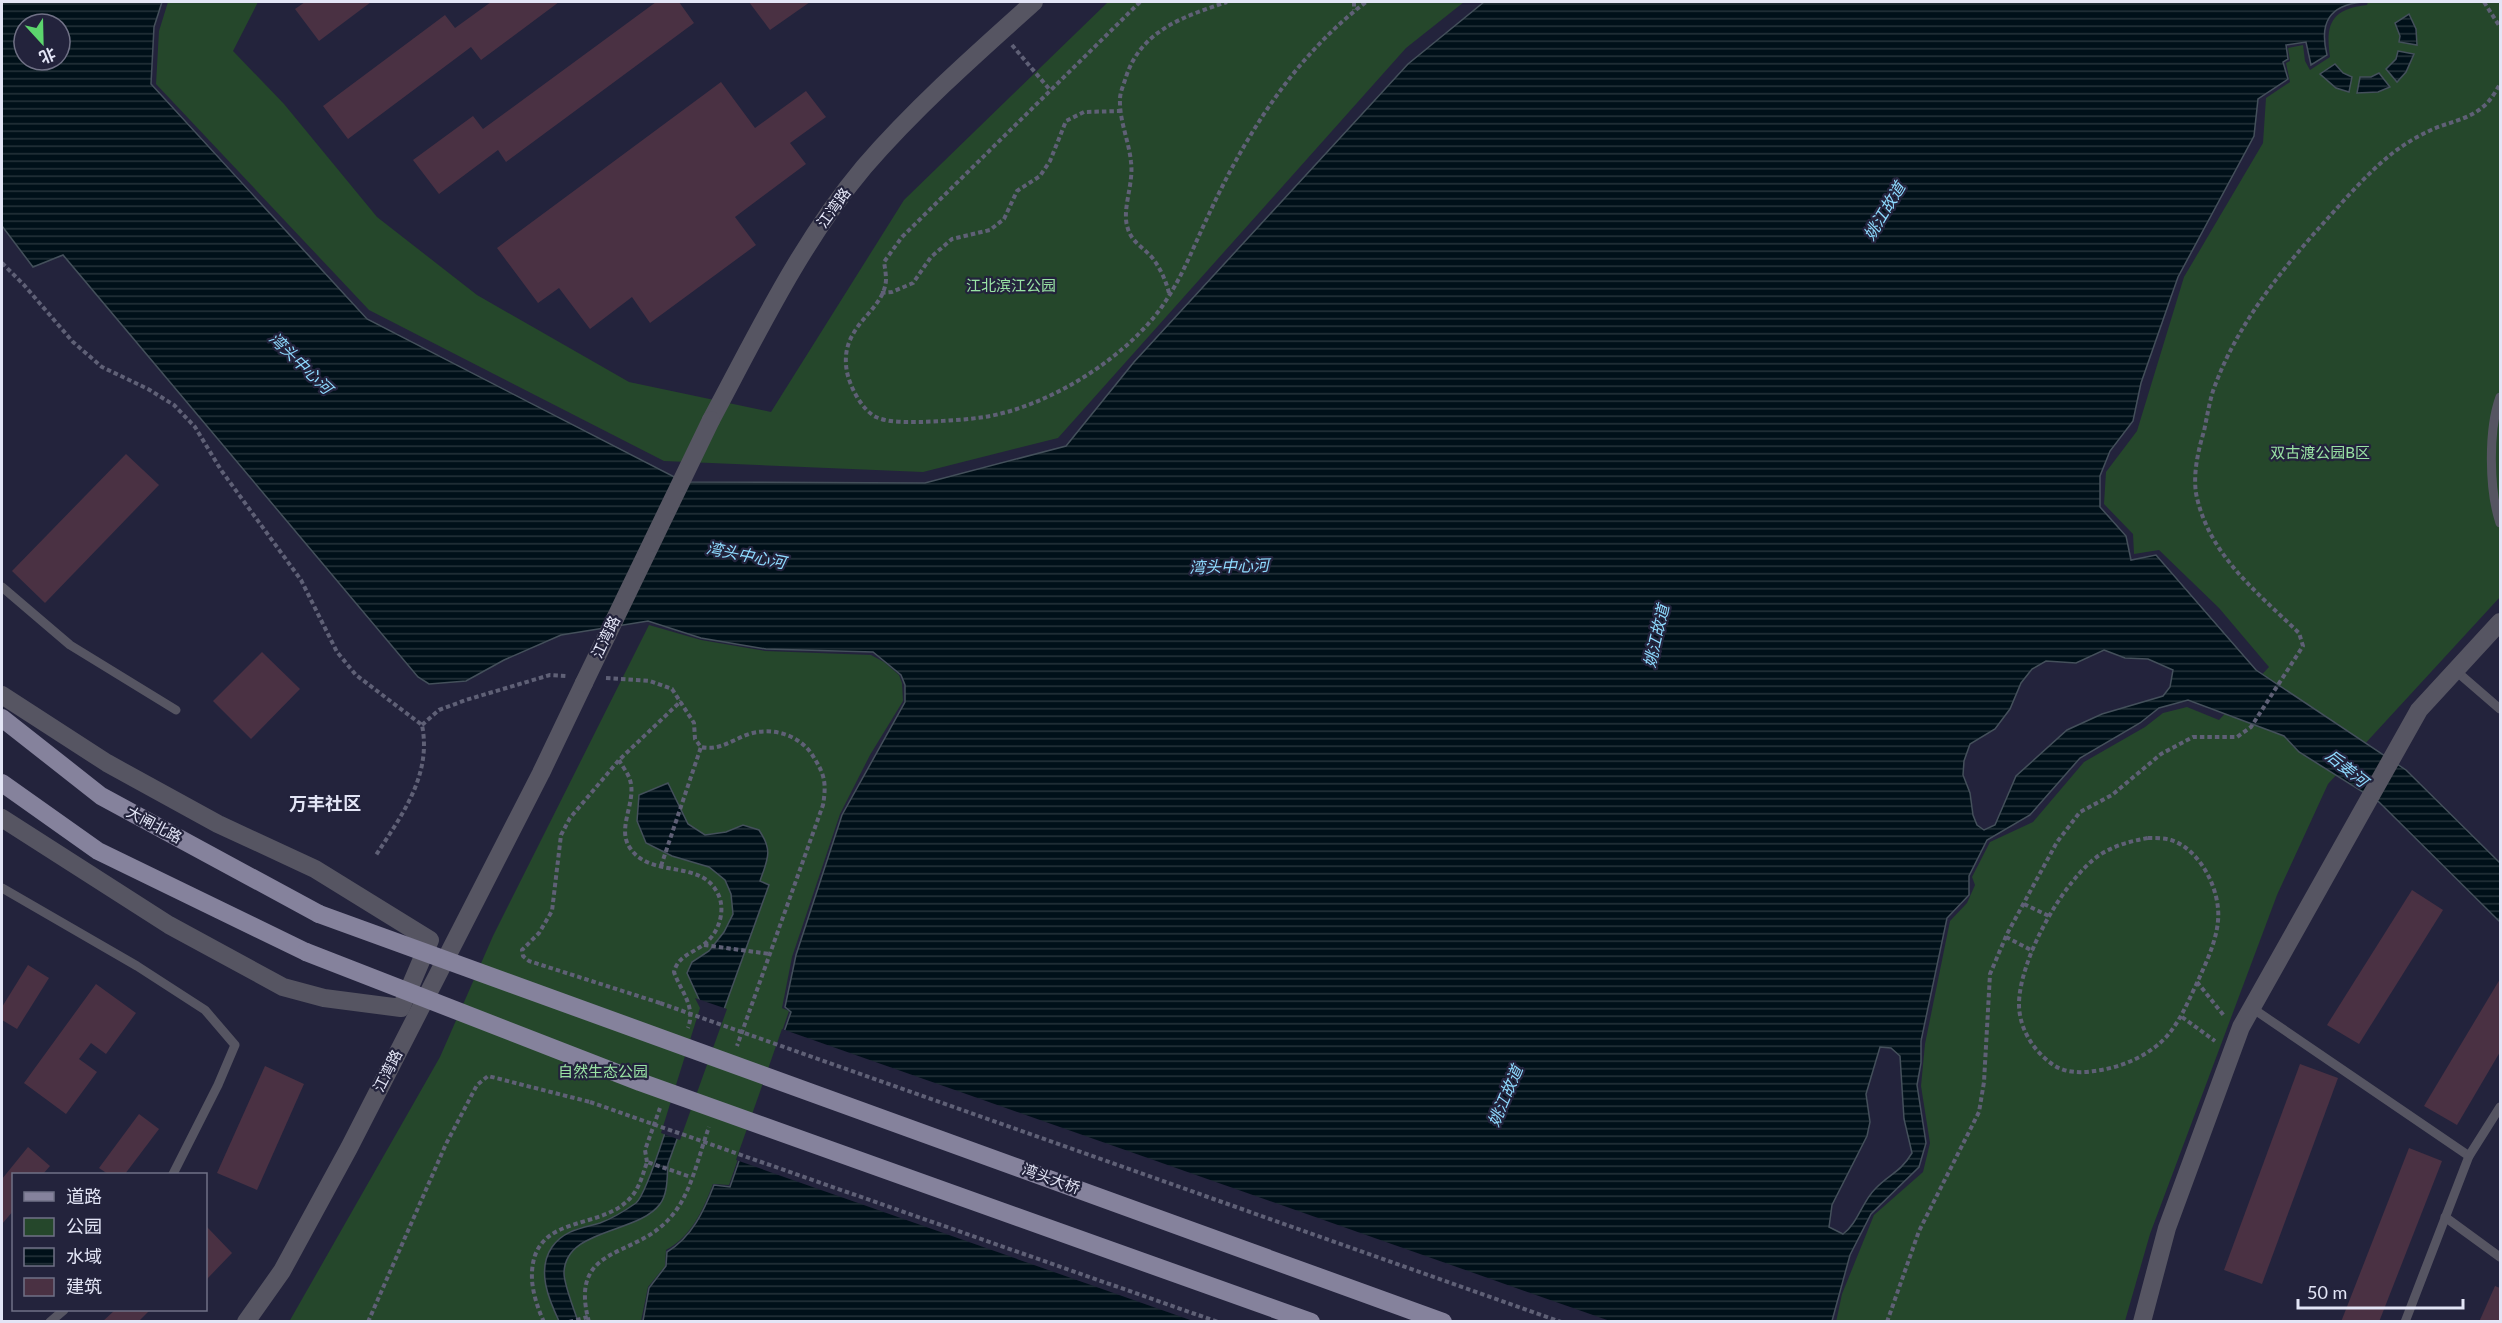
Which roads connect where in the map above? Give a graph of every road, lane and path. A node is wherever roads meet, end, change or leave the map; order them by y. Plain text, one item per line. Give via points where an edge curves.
1 (1034, 2) edge
2 (1140, 2) edge
3 (1227, 2) edge
4 (1354, 2) edge
5 (1366, 2) edge
6 (2484, 2) edge
7 (1354, 10) junction
8 (2500, 27) edge
9 (1001, 32) junction
10 (2500, 84) edge
11 (1050, 90) junction
12 (1122, 111) junction
13 (2, 263) edge
14 (881, 293) junction
15 (1170, 294) junction
16 (2500, 397) edge
17 (2500, 523) edge
18 (2, 587) edge
19 (2500, 622) edge
20 (2456, 670) junction
21 (603, 678) dead end
22 (578, 679) junction
23 (2, 695) edge
24 (681, 701) junction
25 (2500, 709) edge
26 (176, 710) dead end
27 (2, 718) edge
28 (422, 725) junction
29 (701, 747) junction
30 (619, 760) junction
31 (2, 783) edge
32 (2, 818) edge
33 (376, 855) dead end
34 (661, 866) junction
35 (2, 888) edge
36 (2024, 904) junction
37 (2049, 916) junction
38 (2006, 937) junction
39 (703, 945) junction
40 (2033, 951) junction
41 (770, 954) junction
42 (2197, 982) junction
43 (2252, 1008) junction
44 (2182, 1017) junction
45 (688, 1029) dead end
46 (2239, 1034) junction
47 (660, 1037) joint
48 (2232, 1052) junction
49 (734, 1054) dead end
50 (660, 1106) dead end
51 (2500, 1107) edge
52 (711, 1121) dead end
53 (2469, 1156) junction
54 (649, 1163) junction
55 (174, 1173) edge
56 (691, 1177) junction
57 (2445, 1217) junction
58 (2500, 1257) edge
59 (63, 1311) edge
60 (588, 1319) edge
61 (50, 1322) edge
62 (246, 1322) edge
63 (368, 1322) edge
64 (544, 1322) edge
65 (568, 1322) edge
66 (1218, 1322) edge
67 (1311, 1322) edge
68 (1443, 1322) edge
69 (1561, 1322) edge
70 (1887, 1322) edge
71 (2142, 1322) edge
72 (2405, 1322) edge

1 - 9 street, 江湾路
2 - 11 path
3 - 12 path via 1191,14 1140,48 1120,99
4 - 7 path
5 - 7 path
6 - 8 path
7 - 15 path via 1305,58 1268,108 1237,158
9 - 11 path
9 - 22 street, 江湾路, bridge via 864,167 827,217 711,420
10 - 36 path via 2485,105 2466,118 2428,131 2389,156 2346,198 2293,256 2266,294 2234,345 2214,391 2196,466 2196,496 2219,551 2232,569 2299,633 2303,646 2251,728 2237,737 2193,737 2161,754 2112,795 2080,812 2057,842
11 - 14 path via 902,237 884,262 886,282
12 - 14 path via 1084,112 1066,121 1050,161 1040,176 1017,191 1004,219 990,230 951,239 931,257 913,283
12 - 15 path via 1131,162 1131,192 1124,214 1128,231 1153,259
13 - 28 path via 73,342 102,367 174,405 195,427 221,470 301,580 337,652 356,675
14 - 15 path via 854,331 845,354 848,375 860,402 876,417 906,422 986,417 1040,400 1097,368 1136,336
16 - 17 lane via 2492,435
18 - 26 lane via 70,645
19 - 20 street
20 - 25 lane
20 - 43 street via 2409,726
21 - 24 path via 650,681 672,689
22 - 28 path via 550,675 439,710
22 - 62 street, 江湾路 via 541,773 349,1148 282,1271
23 - 32 street via 107,763 218,824 315,869 430,940 401,1008 324,998 283,987 169,925
24 - 29 path via 694,723 695,739
24 - 30 path
27 - 47 main road, 大闸北路, bridge via 101,796 319,914
28 - 33 path via 424,758 419,780 404,813
29 - 34 path
29 - 41 path via 711,749 749,734 780,733 807,748 823,772 823,805
30 - 34 path via 630,781 625,826 628,846 636,856
30 - 69 path, bridge via 570,818 561,835 552,911 522,950 529,961 691,1012
31 - 67 main road, bridge via 98,851 306,952 640,1082
34 - 39 path via 704,876 719,895 722,912
35 - 55 lane via 137,966 205,1011 235,1045
36 - 37 path
36 - 38 path
37 - 40 path
37 - 42 path via 2100,855 2122,843 2148,838 2170,840 2192,854 2207,874 2216,896 2215,936
38 - 40 path
38 - 70 path via 1990,974 1979,1112 1919,1231
39 - 41 path
39 - 45 path via 677,962 674,972 690,1008
40 - 44 path via 2021,987 2021,1020 2029,1040 2044,1059 2062,1070 2107,1070 2133,1060 2161,1042
41 - 49 path
42 - 44 path
42 - 46 path
43 - 46 street
43 - 53 lane
44 - 48 path
46 - 48 street
47 - 68 main road, 湾头大桥, bridge
48 - 71 street via 2167,1228
50 - 54 path via 645,1150
51 - 53 lane
52 - 56 path
53 - 57 lane
54 - 56 path
54 - 64 path via 624,1203 597,1218 565,1227 537,1249 532,1280
56 - 60 path via 684,1199 669,1219 642,1240 603,1258 594,1268 584,1288
57 - 58 lane
57 - 72 lane
59 - 61 lane
60 - 65 path
63 - 66 path, bridge via 446,1144 477,1085 488,1076 590,1102

